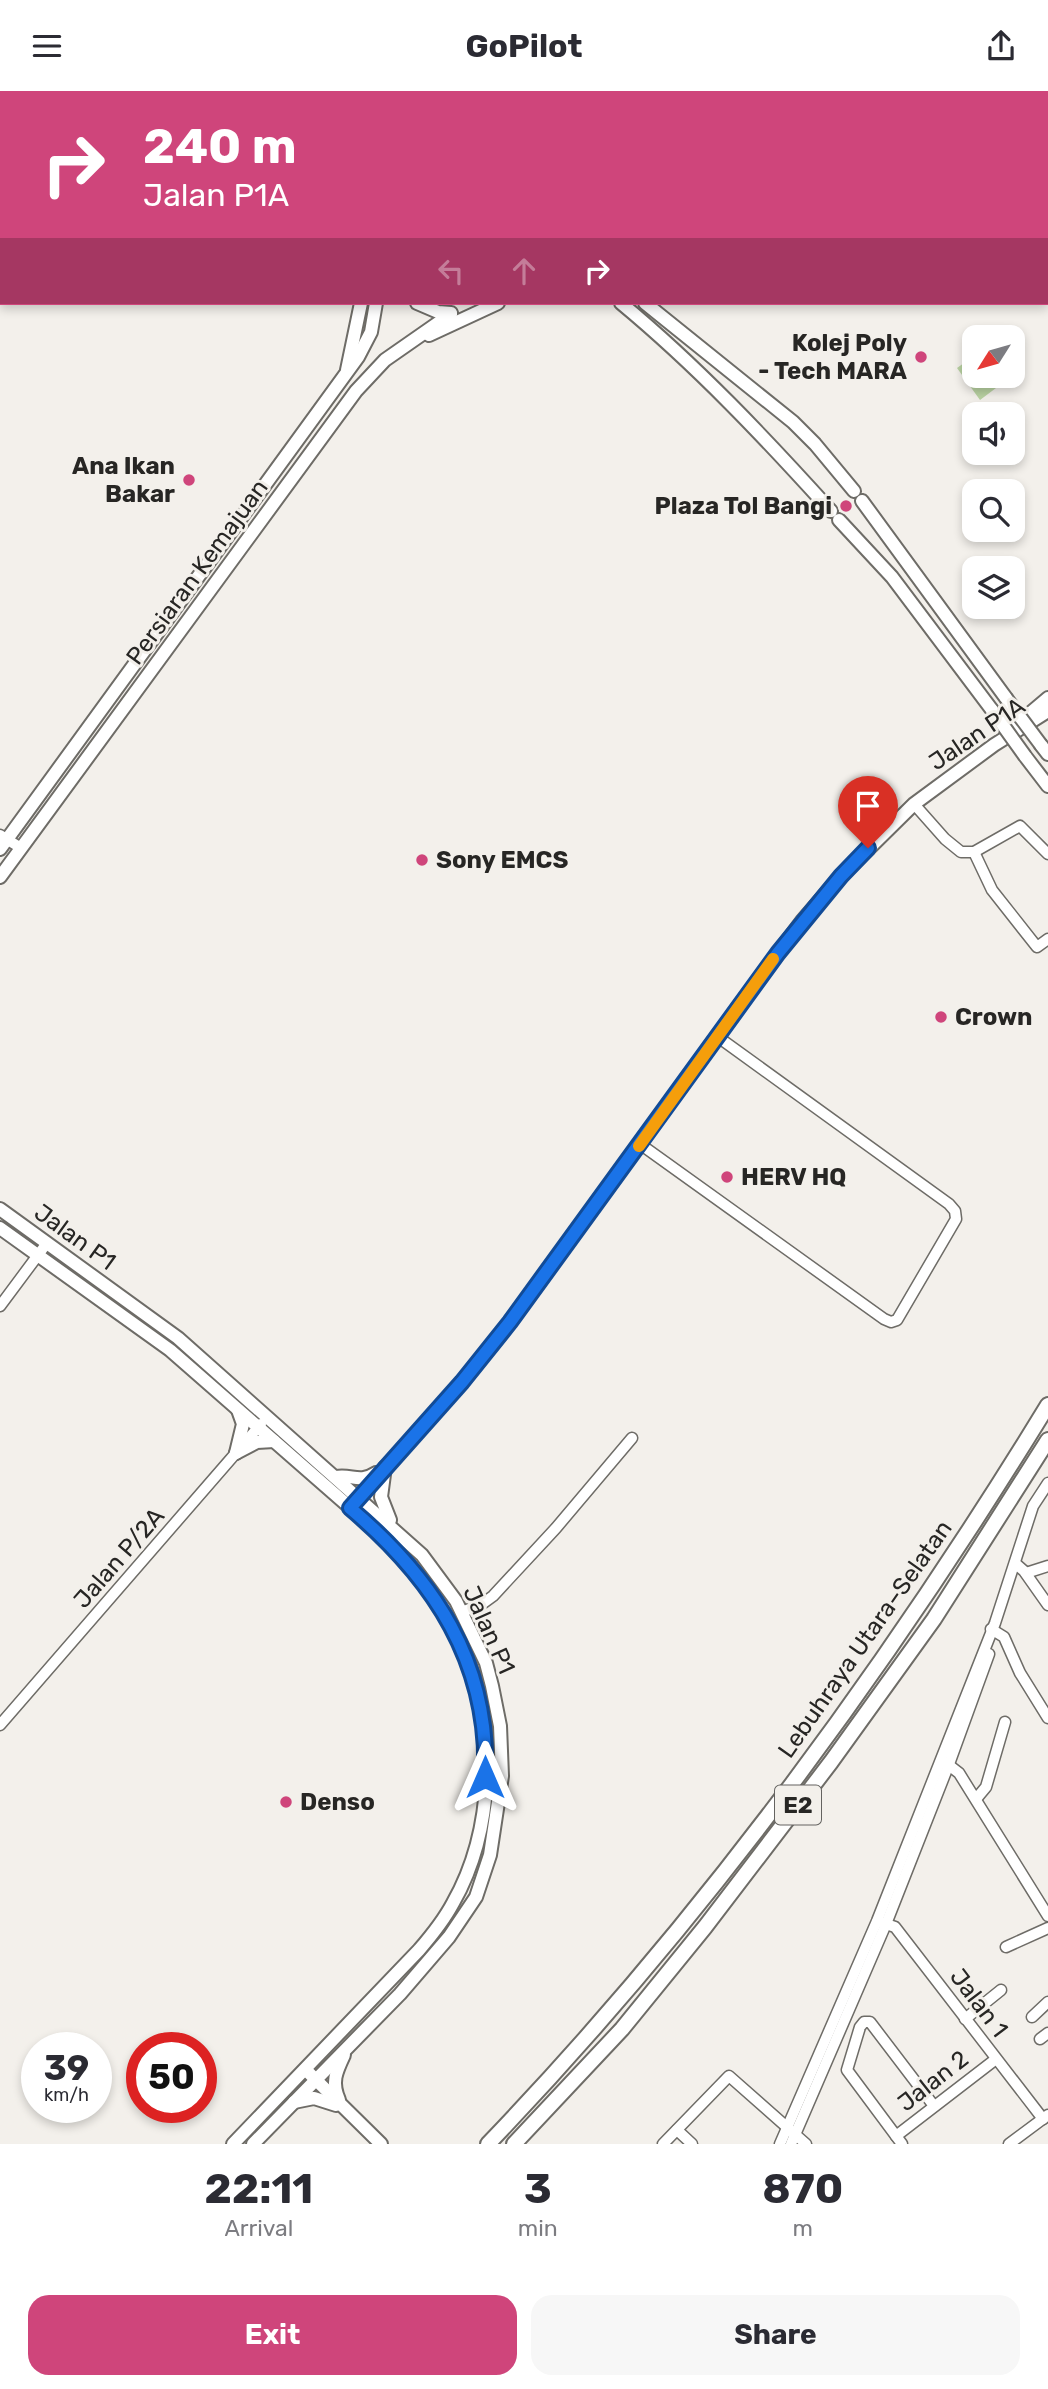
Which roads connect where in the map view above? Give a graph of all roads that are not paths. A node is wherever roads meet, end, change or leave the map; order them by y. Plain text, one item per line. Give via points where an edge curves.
1 (361, 305) edge
2 (376, 305) edge
3 (422, 305) edge
4 (476, 305) edge
5 (494, 305) edge
6 (623, 305) edge
7 (647, 305) edge
8 (451, 313) junction
9 (412, 342) junction
10 (346, 374) junction
11 (1048, 698) edge
12 (1048, 711) edge
13 (994, 745) junction
14 (1045, 749) edge
15 (1048, 786) edge
16 (914, 804) junction
17 (2, 841) edge
18 (21, 848) junction
19 (974, 852) junction
20 (1048, 855) edge
21 (0, 877) edge
22 (1048, 939) edge
23 (718, 1037) junction
24 (640, 1145) junction
25 (0, 1209) edge
26 (0, 1229) edge
27 (47, 1243) junction
28 (38, 1255) junction
29 (0, 1307) edge
30 (1048, 1405) edge
31 (238, 1410) junction
32 (263, 1422) junction
33 (632, 1438) dead end
34 (1048, 1440) edge
35 (274, 1441) junction
36 (236, 1453) junction
37 (385, 1467) junction
38 (336, 1477) junction
39 (1048, 1483) edge
40 (359, 1497) junction
41 (350, 1508) junction
42 (394, 1528) junction
43 (1016, 1564) junction
44 (1048, 1566) edge
45 (1026, 1573) junction
46 (1048, 1605) edge
47 (462, 1612) junction
48 (994, 1628) junction
49 (1048, 1718) edge
50 (1004, 1722) dead end
51 (0, 1725) edge
52 (945, 1762) junction
53 (975, 1799) junction
54 (1048, 1916) edge
55 (882, 1923) junction
56 (1048, 1928) edge
57 (1006, 1947) dead end
58 (1000, 1990) dead end
59 (1048, 2002) edge
60 (1031, 2017) dead end
61 (965, 2019) junction
62 (351, 2042) junction
63 (996, 2059) junction
64 (304, 2068) junction
65 (315, 2079) junction
66 (292, 2103) junction
67 (934, 2106) junction
68 (343, 2108) junction
69 (1045, 2117) edge
70 (677, 2130) junction
71 (791, 2130) junction
72 (899, 2140) edge
73 (233, 2144) edge
74 (253, 2144) edge
75 (381, 2144) edge
76 (488, 2144) edge
77 (514, 2144) edge
78 (663, 2144) edge
79 (692, 2144) edge
80 (780, 2144) edge
81 (791, 2144) edge
82 (806, 2144) edge
83 (1009, 2144) edge

1 - 10 main road
2 - 10 main road, Persiaran Kemajuan via 366,344
3 - 8 main road
4 - 8 main road, Persiaran Kemajuan
5 - 9 main road
6 - 15 main road, bridge via 736,409 892,577
7 - 14 main road, bridge via 815,444
8 - 9 main road, Persiaran Kemajuan
9 - 18 main road, Persiaran Kemajuan via 385,360 356,391
10 - 17 main road, Persiaran Kemajuan
11 - 13 main road
12 - 13 main road, Jalan P1A
13 - 16 main road, Jalan P1A
16 - 19 street via 961,852
16 - 23 main road, Jalan P1A via 802,921
17 - 18 street
18 - 21 main road, Persiaran Kemajuan
19 - 20 street via 1020,826
19 - 22 street via 992,890 1037,947
23 - 24 main road, Jalan P1A
23 - 24 street via 955,1211 956,1219 897,1319 884,1319
24 - 37 main road, Jalan P1A via 510,1322
25 - 27 main road, Jalan P1
26 - 28 main road, Jalan P1
27 - 28 street
27 - 32 main road, Jalan P1 via 178,1338
28 - 29 street
28 - 31 main road, Jalan P1 via 170,1350
30 - 76 highway, Lebuhraya Utara–Selatan / E2 via 918,1608 809,1761 681,1926 552,2077
31 - 32 main road, Jalan P1
31 - 36 main road via 243,1423
32 - 35 main road, Jalan P1
32 - 36 street, Jalan P/2A
32 - 38 main road, Jalan P1
33 - 47 street via 493,1596
34 - 77 highway, Lebuhraya Utara–Selatan / E2 via 934,1619 823,1773 622,2029
35 - 36 main road via 257,1442
35 - 41 main road, Jalan P1
36 - 51 street, Jalan P/2A
37 - 38 main road via 363,1480
37 - 40 main road, Jalan P1A
37 - 42 main road via 381,1497
38 - 40 main road, Jalan P1
39 - 43 street via 1033,1506
40 - 41 main road, Jalan P1A
40 - 42 main road, Jalan P1
41 - 64 main road, Jalan P1 via 412,1568 465,1652 483,1720 484,1795 481,1830 469,1866 439,1926
42 - 47 main road, Jalan P1 via 422,1555
43 - 45 street
43 - 48 street
44 - 45 street
45 - 46 street
47 - 62 main road, Jalan P1 via 486,1663 500,1726 502,1776 491,1855 476,1896 449,1937
48 - 49 street via 1004,1637
48 - 52 street
50 - 53 street via 986,1787
52 - 53 street via 959,1773
52 - 55 street
53 - 54 street
55 - 61 street, Jalan 1 via 895,1927
55 - 71 street
56 - 57 street
58 - 61 street
59 - 60 street
61 - 63 street, Jalan 1
62 - 65 main road, Jalan P1
62 - 68 main road via 334,2078
63 - 67 street, Jalan 2
63 - 69 street, Jalan 1
64 - 65 main road
64 - 73 main road, Jalan P1
65 - 66 main road, Jalan P1
65 - 68 main road
66 - 68 main road via 314,2098
66 - 74 main road, Jalan P1
67 - 72 street, Jalan 2
67 - 72 street via 870,2022 864,2022 847,2070
68 - 75 main road
69 - 83 street
70 - 71 street via 729,2076
70 - 78 street
70 - 79 street
71 - 80 street
71 - 81 street
71 - 82 street

